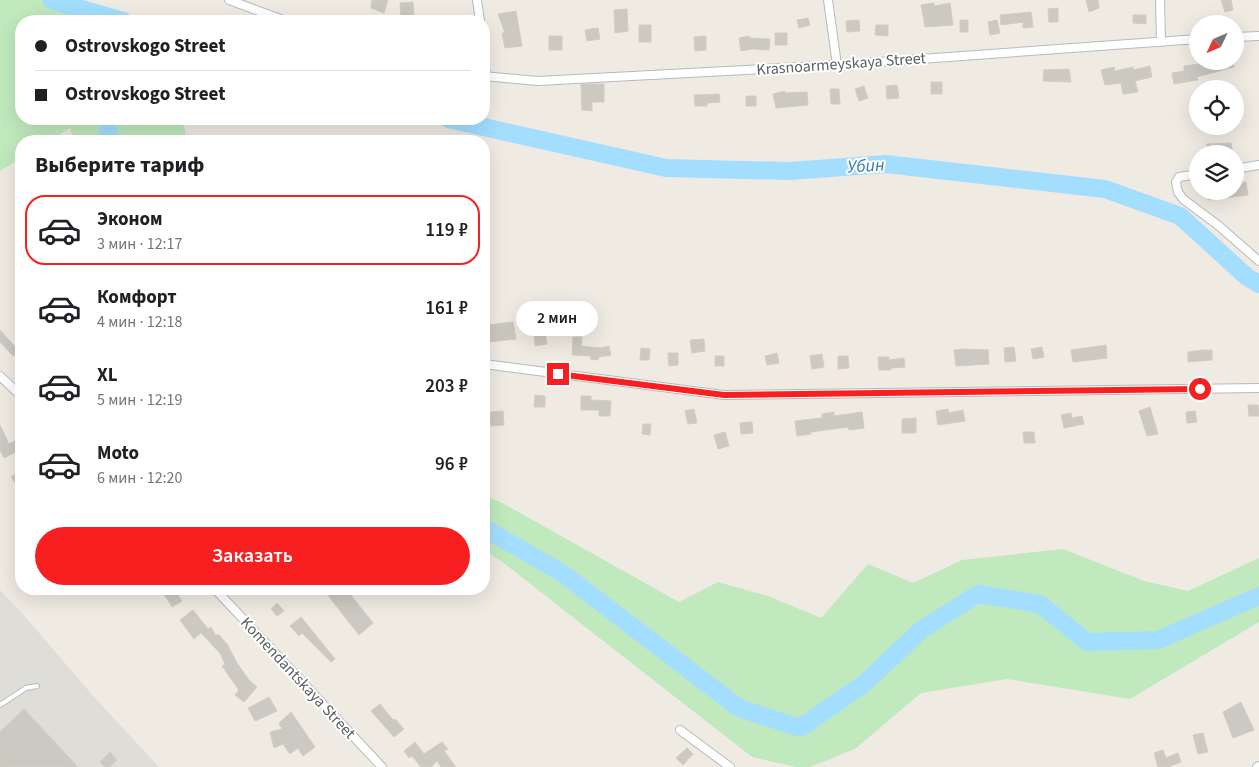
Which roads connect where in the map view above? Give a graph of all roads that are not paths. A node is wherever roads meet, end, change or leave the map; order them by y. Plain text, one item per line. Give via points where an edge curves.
1 (229, 0) edge
2 (478, 0) edge
3 (828, 0) edge
4 (1160, 0) edge
5 (270, 15) edge
6 (479, 15) edge
7 (1259, 36) edge
8 (1244, 37) edge
9 (1189, 40) edge
10 (1162, 42) junction
11 (836, 65) junction
12 (490, 76) edge
13 (1259, 165) edge
14 (1244, 168) edge
15 (1189, 175) edge
16 (1259, 261) edge
17 (490, 365) edge
18 (0, 376) edge
19 (1259, 388) edge
20 (15, 390) edge
21 (221, 595) edge
22 (37, 686) dead end
23 (0, 705) edge
24 (680, 730) dead end
25 (382, 767) edge
26 (730, 767) edge

1 - 5 street
2 - 6 street
3 - 11 street
4 - 10 street
7 - 8 street
9 - 10 street, Krasnoarmeyskaya Street
10 - 11 street, Krasnoarmeyskaya Street
11 - 12 street, Krasnoarmeyskaya Street via 538,81
13 - 14 street
15 - 16 street via 1179,177 1176,182 1183,199
17 - 19 street via 724,395
18 - 20 street
21 - 25 street, Komendantskaya Street
22 - 23 lane via 26,688
24 - 26 street

